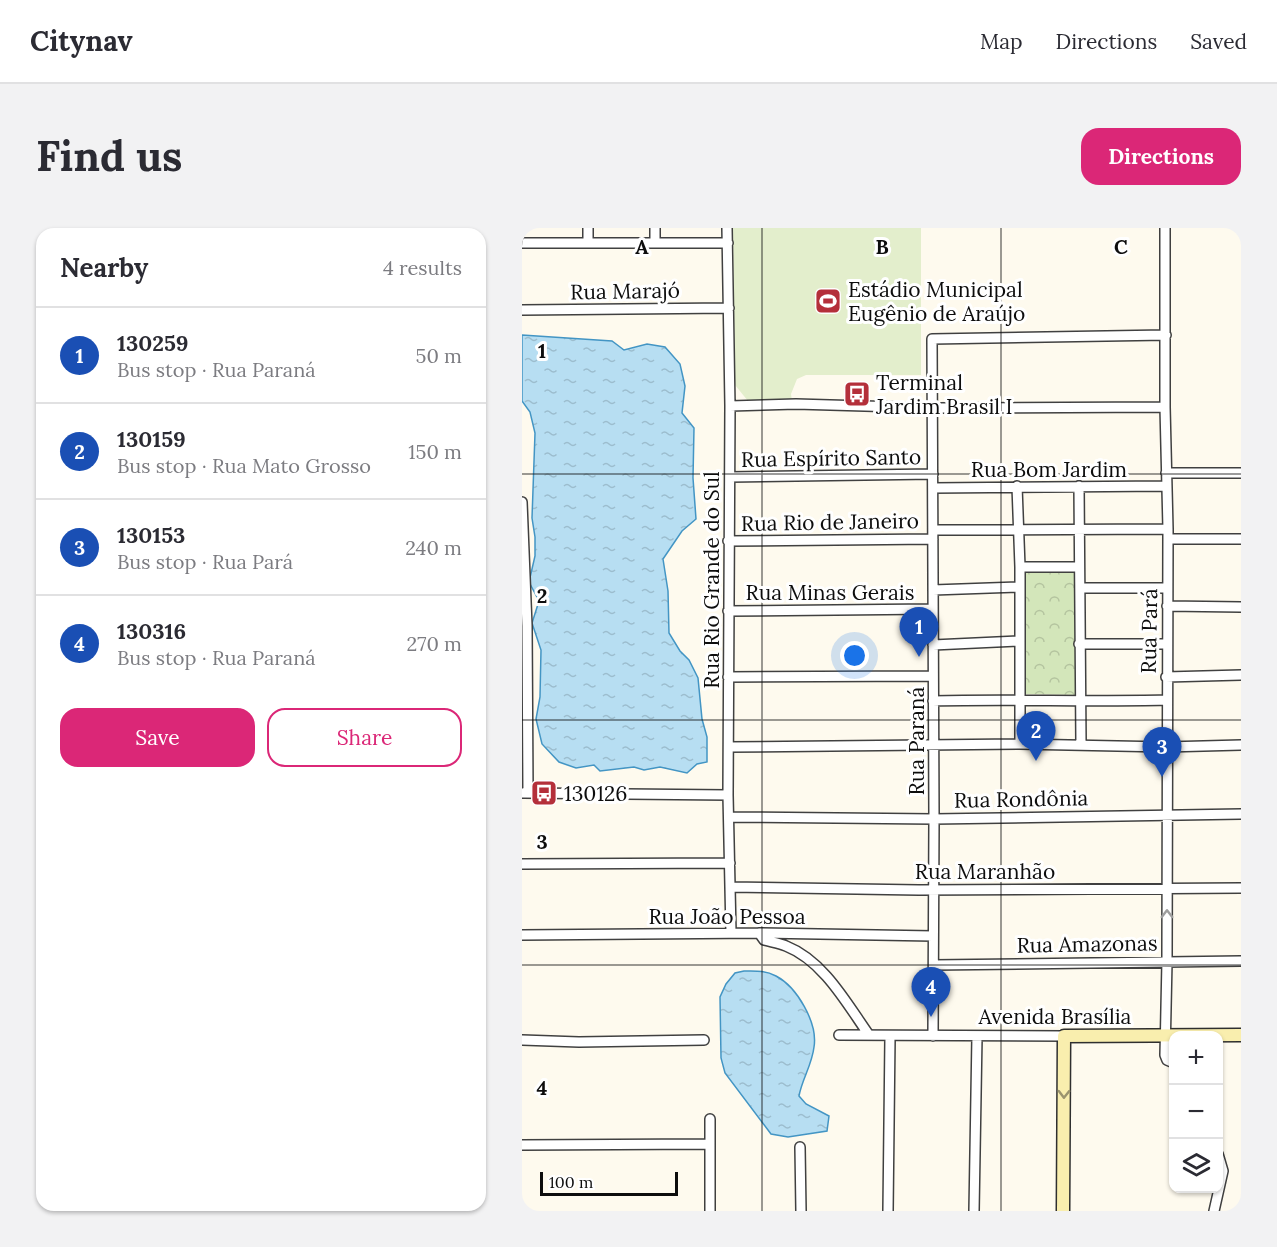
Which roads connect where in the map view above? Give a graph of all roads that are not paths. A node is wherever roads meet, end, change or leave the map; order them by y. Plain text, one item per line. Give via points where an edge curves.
1 (588, 228) edge
2 (655, 228) edge
3 (727, 228) edge
4 (1165, 228) edge
5 (655, 242) junction
6 (522, 243) edge
7 (588, 243) junction
8 (728, 243) junction
9 (729, 309) junction
10 (522, 310) edge
11 (1166, 335) junction
12 (730, 406) junction
13 (1165, 407) junction
14 (933, 408) junction
15 (1166, 473) junction
16 (1241, 473) edge
17 (933, 474) junction
18 (730, 477) junction
19 (1017, 486) junction
20 (1079, 486) junction
21 (1166, 486) junction
22 (933, 488) junction
23 (522, 502) edge
24 (1018, 530) junction
25 (1080, 530) junction
26 (933, 534) junction
27 (1168, 534) junction
28 (1241, 540) edge
29 (728, 541) junction
30 (524, 560) edge
31 (1020, 567) junction
32 (1079, 567) junction
33 (1019, 587) junction
34 (1080, 588) junction
35 (1167, 588) junction
36 (933, 590) junction
37 (1167, 606) junction
38 (1241, 607) edge
39 (933, 609) junction
40 (728, 610) junction
41 (1020, 641) junction
42 (1079, 644) junction
43 (1166, 644) junction
44 (933, 645) junction
45 (1241, 675) edge
46 (933, 676) junction
47 (728, 677) junction
48 (1166, 677) junction
49 (1020, 699) junction
50 (1166, 700) junction
51 (933, 701) junction
52 (1081, 702) junction
53 (1020, 744) junction
54 (1081, 744) junction
55 (933, 745) junction
56 (1241, 745) edge
57 (729, 747) junction
58 (1166, 747) junction
59 (525, 793) edge
60 (728, 795) junction
61 (1167, 814) junction
62 (1241, 814) edge
63 (729, 817) junction
64 (934, 819) junction
65 (730, 863) junction
66 (522, 864) edge
67 (730, 887) junction
68 (1241, 888) edge
69 (1167, 889) junction
70 (933, 890) junction
71 (731, 933) junction
72 (759, 933) junction
73 (522, 935) edge
74 (933, 936) junction
75 (1167, 961) junction
76 (1241, 961) edge
77 (934, 965) junction
78 (839, 1035) dead end
79 (869, 1035) junction
80 (1166, 1035) junction
81 (1241, 1035) edge
82 (933, 1036) junction
83 (977, 1036) junction
84 (1064, 1036) junction
85 (890, 1037) junction
86 (522, 1040) edge
87 (704, 1040) dead end
88 (1169, 1061) edge
89 (710, 1119) dead end
90 (710, 1144) junction
91 (522, 1145) edge
92 (800, 1147) dead end
93 (1218, 1193) edge
94 (710, 1211) edge
95 (801, 1211) edge
96 (888, 1211) edge
97 (974, 1211) edge
98 (1063, 1211) edge
99 (1214, 1211) edge

1 - 7 street
2 - 5 street
3 - 8 street, Rua Rio Grande do Sul
4 - 11 street, Rua Pará
5 - 7 street
5 - 8 street
6 - 7 street
8 - 9 street, Rua Rio Grande do Sul
9 - 10 street, Rua Marajó
9 - 12 street, Rua Rio Grande do Sul
11 - 13 street, Rua Pará
11 - 14 street, Rua Paraná via 933,338
12 - 14 street
12 - 18 street, Rua Rio Grande do Sul
13 - 14 street
13 - 15 street, Rua Pará
14 - 17 street, Rua Paraná
15 - 16 street
15 - 21 street, Rua Pará
17 - 18 street, Rua Espírito Santo
17 - 22 street, Rua Paraná
18 - 29 street, Rua Rio Grande do Sul
19 - 20 street, Rua Bom Jardim
19 - 22 street, Rua Bom Jardim
19 - 24 street
20 - 21 street, Rua Bom Jardim
20 - 25 street
21 - 27 street, Rua Pará
22 - 26 street, Rua Paraná
23 - 30 street
24 - 25 street, Rua Rio de Janeiro
24 - 26 street, Rua Rio de Janeiro
24 - 31 street
25 - 27 street, Rua Rio de Janeiro
25 - 32 street
26 - 29 street, Rua Rio de Janeiro
26 - 36 street, Rua Paraná
27 - 28 street, Rua Rio de Janeiro
27 - 35 street, Rua Pará
29 - 40 street, Rua Rio Grande do Sul
30 - 59 street
31 - 32 street
31 - 33 street
32 - 34 street
33 - 36 street
33 - 41 street
34 - 35 street
34 - 42 street
35 - 37 street, Rua Pará
36 - 39 street, Rua Paraná
37 - 38 street
37 - 43 street, Rua Pará
39 - 40 street, Rua Minas Gerais
39 - 44 street, Rua Paraná
40 - 47 street, Rua Rio Grande do Sul
41 - 44 street
41 - 49 street
42 - 43 street
42 - 52 street
43 - 48 street, Rua Pará
44 - 46 street, Rua Paraná
45 - 48 street
46 - 47 street
46 - 51 street, Rua Paraná
47 - 57 street, Rua Rio Grande do Sul
48 - 50 street, Rua Pará
49 - 51 street
49 - 52 street
49 - 53 street
50 - 52 street
50 - 58 street, Rua Pará
51 - 55 street, Rua Paraná
52 - 54 street
53 - 54 street
53 - 55 street
54 - 58 street
55 - 57 street
55 - 64 street, Rua Paraná
56 - 58 street
57 - 60 street, Rua Rio Grande do Sul
58 - 61 street, Rua Pará
59 - 60 street
60 - 63 street, Rua Rio Grande do Sul
61 - 62 street, Rua Rondônia
61 - 64 street, Rua Rondônia
61 - 69 street, Rua Pará
63 - 64 street, Rua Rondônia
63 - 65 street, Rua Rio Grande do Sul
64 - 70 street, Rua Paraná
65 - 66 street
65 - 67 street, Rua Rio Grande do Sul
67 - 70 street, Rua Maranhão
67 - 71 street, Rua Rio Grande do Sul
68 - 69 street, Rua Maranhão
69 - 70 street, Rua Maranhão
75 -> 69 street, Rua Pará
70 - 74 street, Rua Paraná
71 - 72 street, Rua João Pessoa
71 - 73 street, Rua João Pessoa
72 - 74 street, Rua João Pessoa
72 - 79 street via 764,940 797,951 821,970
74 - 77 street, Rua Paraná
75 - 76 street, Rua Amazonas
75 - 77 street, Rua Amazonas
75 - 80 street, Rua Pará
77 - 82 street, Rua Paraná
78 - 79 street, Avenida Brasília
79 - 85 street, Avenida Brasília
80 - 81 street, Avenida Brasília
80 - 84 street, Avenida Brasília
80 - 88 street, Rua Pará via 1165,1055
82 - 83 street, Avenida Brasília
82 - 85 street, Avenida Brasília
83 - 84 street, Avenida Brasília
83 - 97 street
84 -> 98 street
85 - 96 street
86 - 87 street
89 - 90 street
90 - 91 street
90 - 94 street
92 - 95 street
93 - 99 street

